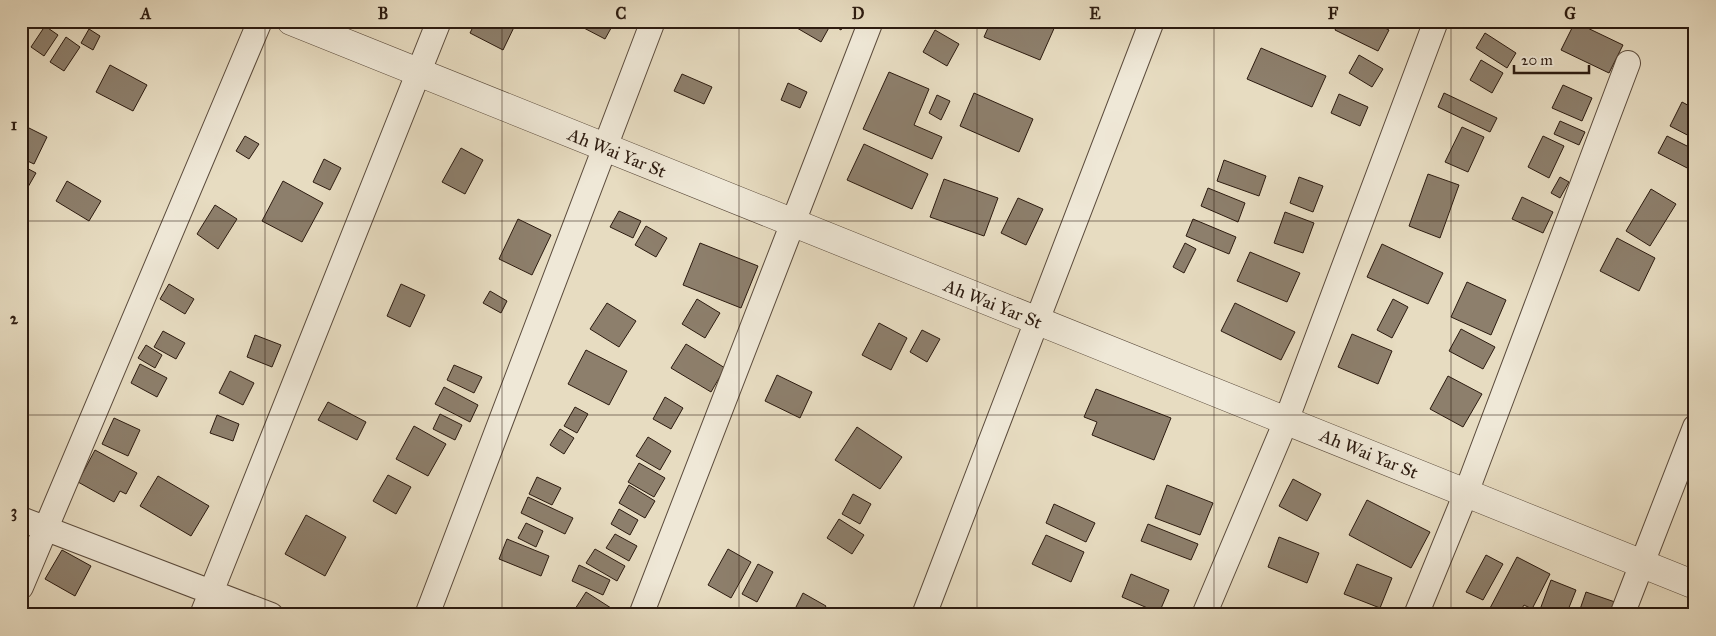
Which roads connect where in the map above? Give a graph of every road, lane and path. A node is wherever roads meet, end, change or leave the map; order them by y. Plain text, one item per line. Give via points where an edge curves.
1 (260, 21) edge
2 (291, 21) edge
3 (439, 21) edge
4 (653, 21) edge
5 (871, 21) edge
6 (1152, 21) edge
7 (1436, 21) edge
8 (1628, 63) dead end
9 (420, 73) junction
10 (606, 148) junction
11 (793, 224) junction
12 (1036, 321) junction
13 (1286, 421) junction
14 (1695, 427) edge
15 (1466, 493) junction
16 (21, 519) edge
17 (45, 528) junction
18 (1643, 564) junction
19 (1695, 585) edge
20 (21, 587) edge
21 (211, 592) junction
22 (202, 615) edge
23 (271, 615) edge
24 (427, 615) edge
25 (641, 615) edge
26 (924, 615) edge
27 (1204, 615) edge
28 (1416, 615) edge
29 (1622, 615) edge

1 - 17 street
2 - 9 street, Ah Wai Yar St
3 - 9 street
4 - 10 street
5 - 11 street
6 - 12 street
7 - 13 street
8 - 15 street
9 - 10 street, Ah Wai Yar St
9 - 21 street
10 - 11 street, Ah Wai Yar St
10 - 24 street
11 - 12 street, Ah Wai Yar St
11 - 25 street
12 - 13 street, Ah Wai Yar St
12 - 26 street
13 - 15 street, Ah Wai Yar St
13 - 27 street
14 - 18 street
15 - 18 street, Ah Wai Yar St
15 - 28 street
16 - 17 street
17 - 20 street
17 - 21 street
18 - 19 street, Ah Wai Yar St
18 - 29 street
21 - 22 street
21 - 23 street

